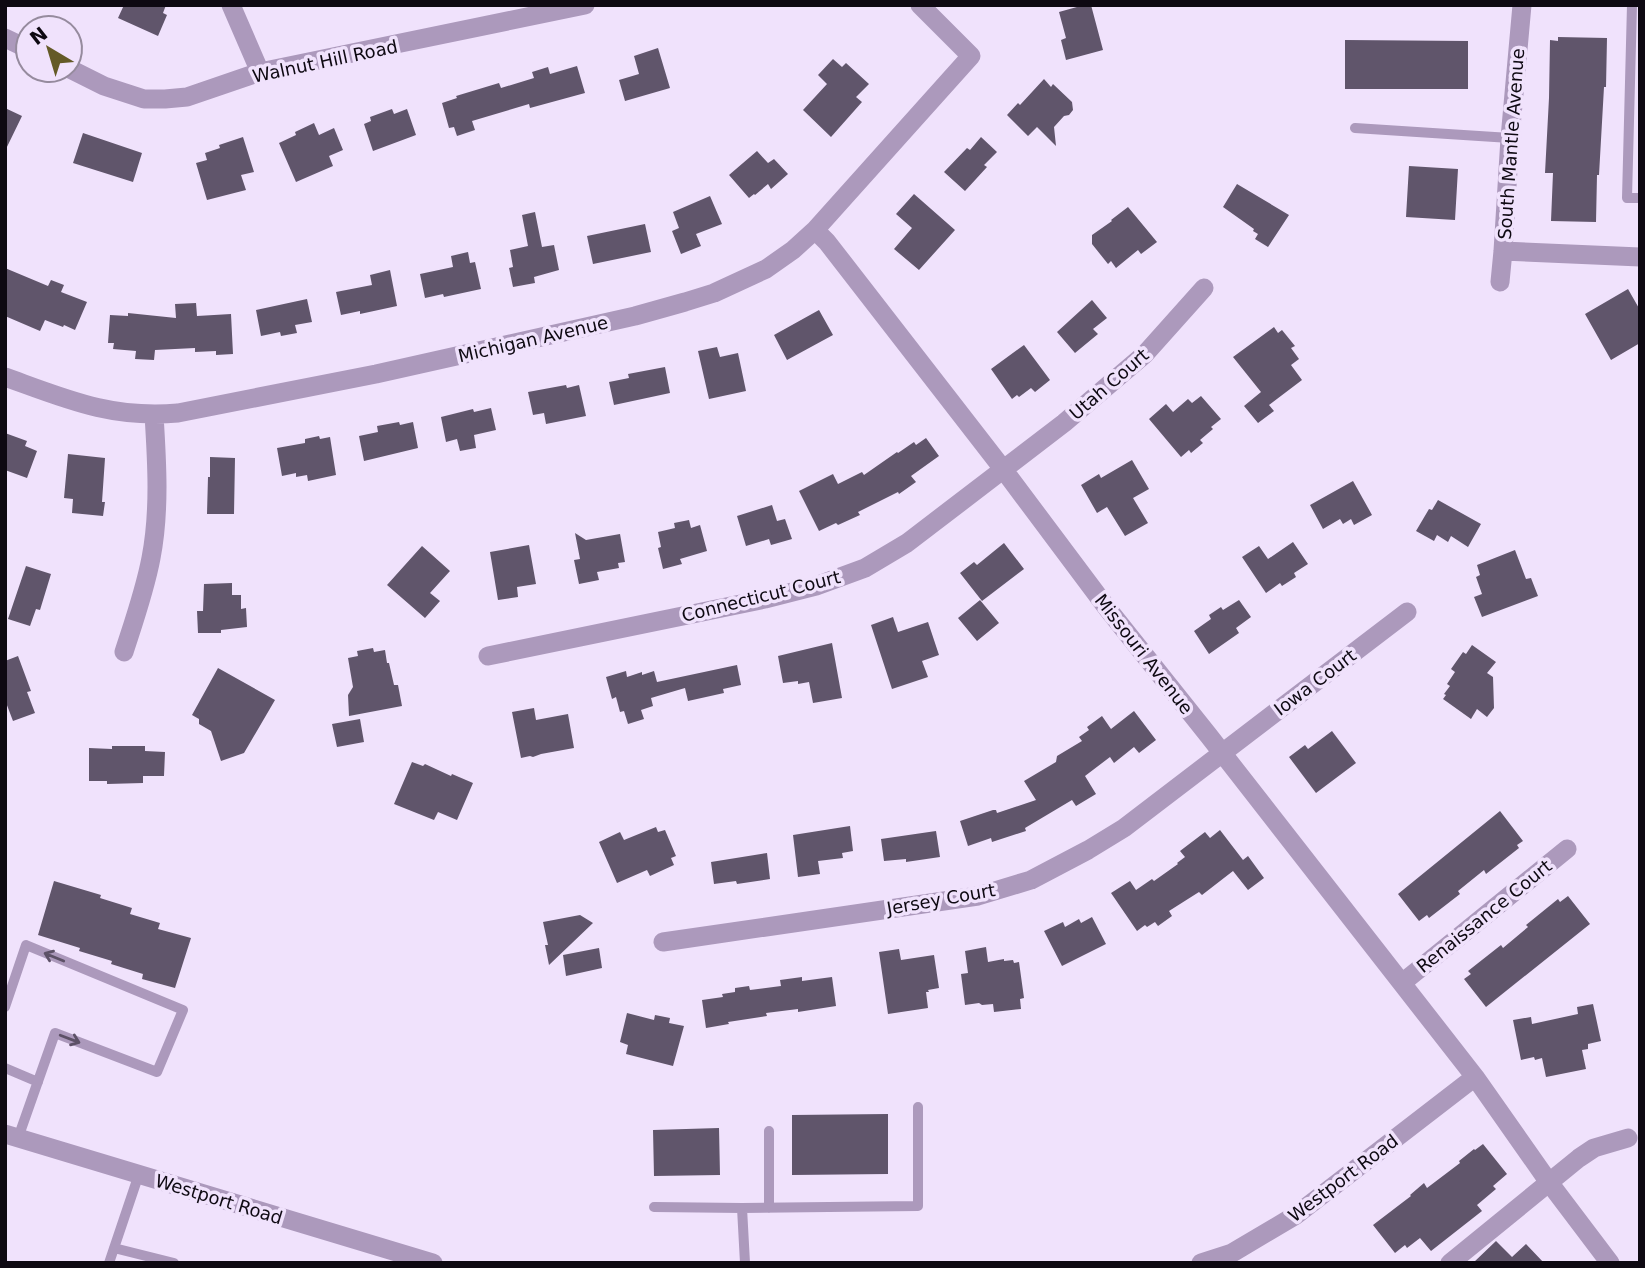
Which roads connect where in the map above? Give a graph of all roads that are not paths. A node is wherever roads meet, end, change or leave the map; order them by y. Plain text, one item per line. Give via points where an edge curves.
1 (231, 5) edge
2 (585, 5) edge
3 (920, 5) edge
4 (1522, 5) edge
5 (1632, 5) edge
6 (260, 72) junction
7 (84, 76) edge
8 (1356, 128) dead end
9 (1510, 138) junction
10 (1640, 198) edge
11 (816, 230) junction
12 (1503, 251) junction
13 (1640, 257) edge
14 (1500, 282) dead end
15 (1204, 288) dead end
16 (5, 377) edge
17 (154, 415) junction
18 (1003, 469) junction
19 (1407, 612) dead end
20 (124, 652) dead end
21 (488, 656) dead end
22 (1222, 752) junction
23 (1567, 849) dead end
24 (663, 942) dead end
25 (1402, 983) junction
26 (5, 1007) edge
27 (5, 1068) edge
28 (1475, 1077) junction
29 (38, 1082) junction
30 (918, 1107) dead end
31 (769, 1131) dead end
32 (12, 1136) edge
33 (1628, 1138) dead end
34 (139, 1174) junction
35 (1548, 1181) junction
36 (654, 1207) dead end
37 (742, 1208) junction
38 (769, 1208) junction
39 (114, 1248) junction
40 (109, 1263) edge
41 (174, 1263) edge
42 (433, 1263) edge
43 (745, 1263) edge
44 (1201, 1263) edge
45 (1450, 1263) edge
46 (1610, 1263) edge

1 - 6 street
2 - 6 street, Walnut Hill Road
3 - 11 street, Michigan Avenue via 971,56
4 - 9 street, South Mantle Avenue
5 - 10 lane via 1627,198
6 - 7 street, Walnut Hill Road via 187,97 164,99 144,99
8 - 9 lane
9 - 12 street, South Mantle Avenue
11 - 17 street, Michigan Avenue via 766,269 714,293 635,316 376,374
11 - 18 street, Missouri Avenue
12 - 13 street
12 - 14 street, South Mantle Avenue
15 - 18 street, Utah Court via 1124,373
16 - 17 street, Michigan Avenue via 76,403
17 - 20 street via 156,506 151,557
18 - 21 street, Connecticut Court via 907,543 842,578
18 - 22 street, Missouri Avenue
19 - 22 street, Iowa Court
22 - 24 street, Jersey Court via 1124,828 1031,880 978,896
22 - 25 street, Missouri Avenue
23 - 25 street, Renaissance Court
25 - 28 street, Missouri Avenue
29 -> 26 lane via 55,1033 157,1072 183,1010 26,945
27 - 29 lane
28 - 35 street, Missouri Avenue
28 - 44 street, Westport Road via 1296,1215 1232,1253
29 - 32 lane
30 - 38 lane via 918,1206
31 - 38 lane
32 - 34 street, Westport Road
33 - 35 street via 1594,1148
34 - 39 lane
34 - 42 street, Westport Road
35 - 45 street
35 - 46 street, Missouri Avenue
36 - 37 lane
37 - 38 lane
37 - 43 lane
39 - 40 lane
39 - 41 lane

